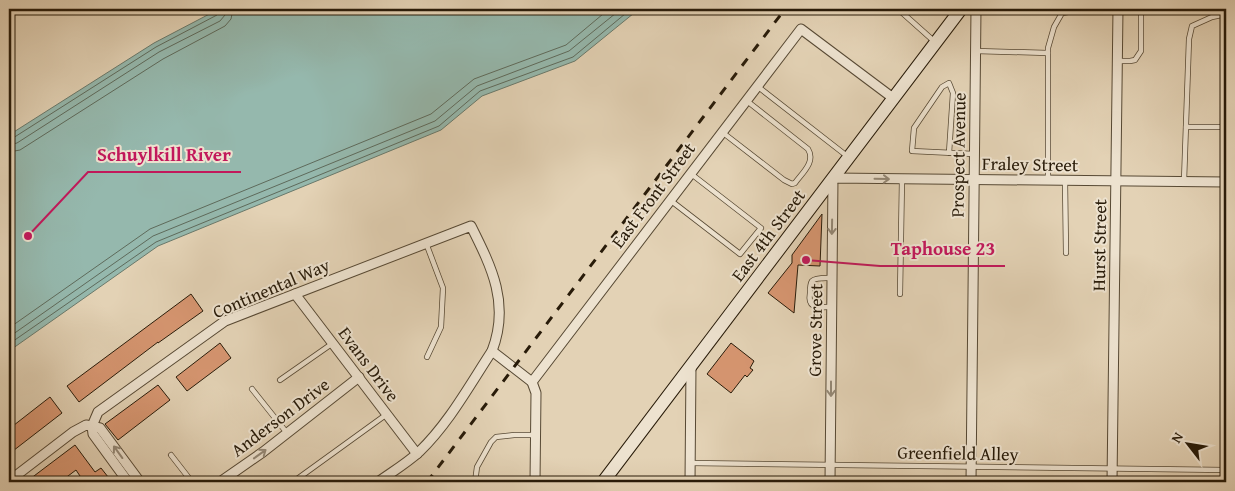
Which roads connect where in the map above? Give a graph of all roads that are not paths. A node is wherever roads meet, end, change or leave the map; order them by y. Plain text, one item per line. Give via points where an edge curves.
1 (898, 9) edge
2 (961, 9) edge
3 (976, 9) edge
4 (1086, 9) edge
5 (1118, 9) edge
6 (1141, 9) edge
7 (1226, 14) edge
8 (936, 42) junction
9 (976, 51) junction
10 (1048, 54) junction
11 (1117, 61) junction
12 (757, 86) junction
13 (893, 98) junction
14 (746, 100) junction
15 (1186, 127) junction
16 (1226, 127) edge
17 (722, 132) junction
18 (949, 153) junction
19 (974, 154) junction
20 (849, 157) junction
21 (690, 174) junction
22 (833, 178) junction
23 (902, 179) junction
24 (974, 180) junction
25 (1048, 180) junction
26 (1065, 180) junction
27 (1116, 181) junction
28 (1184, 182) junction
29 (1226, 182) edge
30 (670, 200) junction
31 (426, 244) junction
32 (1066, 253) dead end
33 (832, 278) junction
34 (296, 294) junction
35 (900, 294) dead end
36 (832, 307) junction
37 (333, 343) junction
38 (492, 351) junction
39 (427, 358) dead end
40 (691, 365) junction
41 (359, 377) junction
42 (280, 380) dead end
43 (532, 382) junction
44 (252, 389) dead end
45 (387, 414) junction
46 (92, 426) junction
47 (287, 433) junction
48 (536, 435) junction
49 (417, 454) junction
50 (171, 455) dead end
51 (690, 463) junction
52 (830, 465) junction
53 (971, 467) junction
54 (1112, 469) junction
55 (1226, 470) edge
56 (9, 481) edge
57 (128, 482) edge
58 (140, 482) edge
59 (192, 482) edge
60 (220, 482) edge
61 (293, 482) edge
62 (378, 482) edge
63 (475, 482) edge
64 (535, 482) edge
65 (603, 482) edge
66 (690, 482) edge
67 (830, 482) edge
68 (971, 482) edge
69 (1112, 482) edge

1 - 8 lane
2 - 8 main road, East 4th Street
3 - 9 street, Prospect Avenue
4 - 10 lane via 1062,13 1054,27
5 - 11 street, Hurst Street
6 - 11 lane via 1141,52 1130,62
7 - 15 lane via 1192,26
8 - 13 main road, East 4th Street
9 - 10 lane
9 - 19 street, Prospect Avenue
10 - 25 lane
11 - 27 street, Hurst Street
12 - 13 street, East Front Street via 801,28
12 - 14 street, East Front Street
12 - 20 lane
13 - 20 main road, East 4th Street
14 - 17 street, East Front Street
14 - 17 lane via 808,149 810,163 795,182 788,183
15 - 16 lane
15 - 28 lane
17 - 21 street, East Front Street
18 - 18 lane via 912,151 914,128 942,87 950,83
18 - 19 lane
19 - 24 street, Prospect Avenue
20 - 22 main road, East 4th Street
21 - 30 street, East Front Street
21 - 30 lane via 761,228 740,254
22 -> 23 street, Fraley Street
22 -> 33 street, Grove Street
22 - 40 main road, East 4th Street
23 - 24 street, Fraley Street
23 - 35 lane
24 - 25 street, Fraley Street
24 - 53 street, Prospect Avenue
25 - 26 street, Fraley Street
26 - 27 street, Fraley Street
26 - 32 lane
27 - 28 street, Fraley Street
27 - 54 street, Hurst Street
28 - 29 street, Fraley Street
30 - 43 street, East Front Street
31 - 34 street, Continental Way
31 - 38 street, Continental Way via 471,226 499,298 497,339
31 - 39 lane via 443,288 441,327
33 - 36 street, Grove Street
33 - 36 lane via 813,280 809,300 815,306
34 - 37 street, Evans Drive
34 - 46 street, Continental Way via 225,321 98,412
36 -> 52 street, Grove Street
37 - 41 street, Evans Drive
37 - 42 lane
38 - 43 street
38 - 49 street via 447,419
40 - 51 street
40 - 65 main road, East 4th Street
41 - 45 street, Evans Drive
41 - 47 street, Anderson Drive
43 - 48 street via 536,393
44 - 47 lane
45 - 49 street, Evans Drive
45 - 61 lane
46 - 56 street via 80,428
46 - 57 street via 93,434
58 -> 46 street via 100,428
60 -> 47 street, Anderson Drive
48 - 63 lane via 496,437 477,467
48 - 64 street
49 - 62 street
50 - 59 lane
51 - 52 lane, Greenfield Alley
51 - 66 street
52 - 53 lane, Greenfield Alley
52 - 67 street, Grove Street
53 - 54 lane, Greenfield Alley
53 - 68 street, Prospect Avenue
54 - 55 lane, Greenfield Alley
54 - 69 street, Hurst Street

